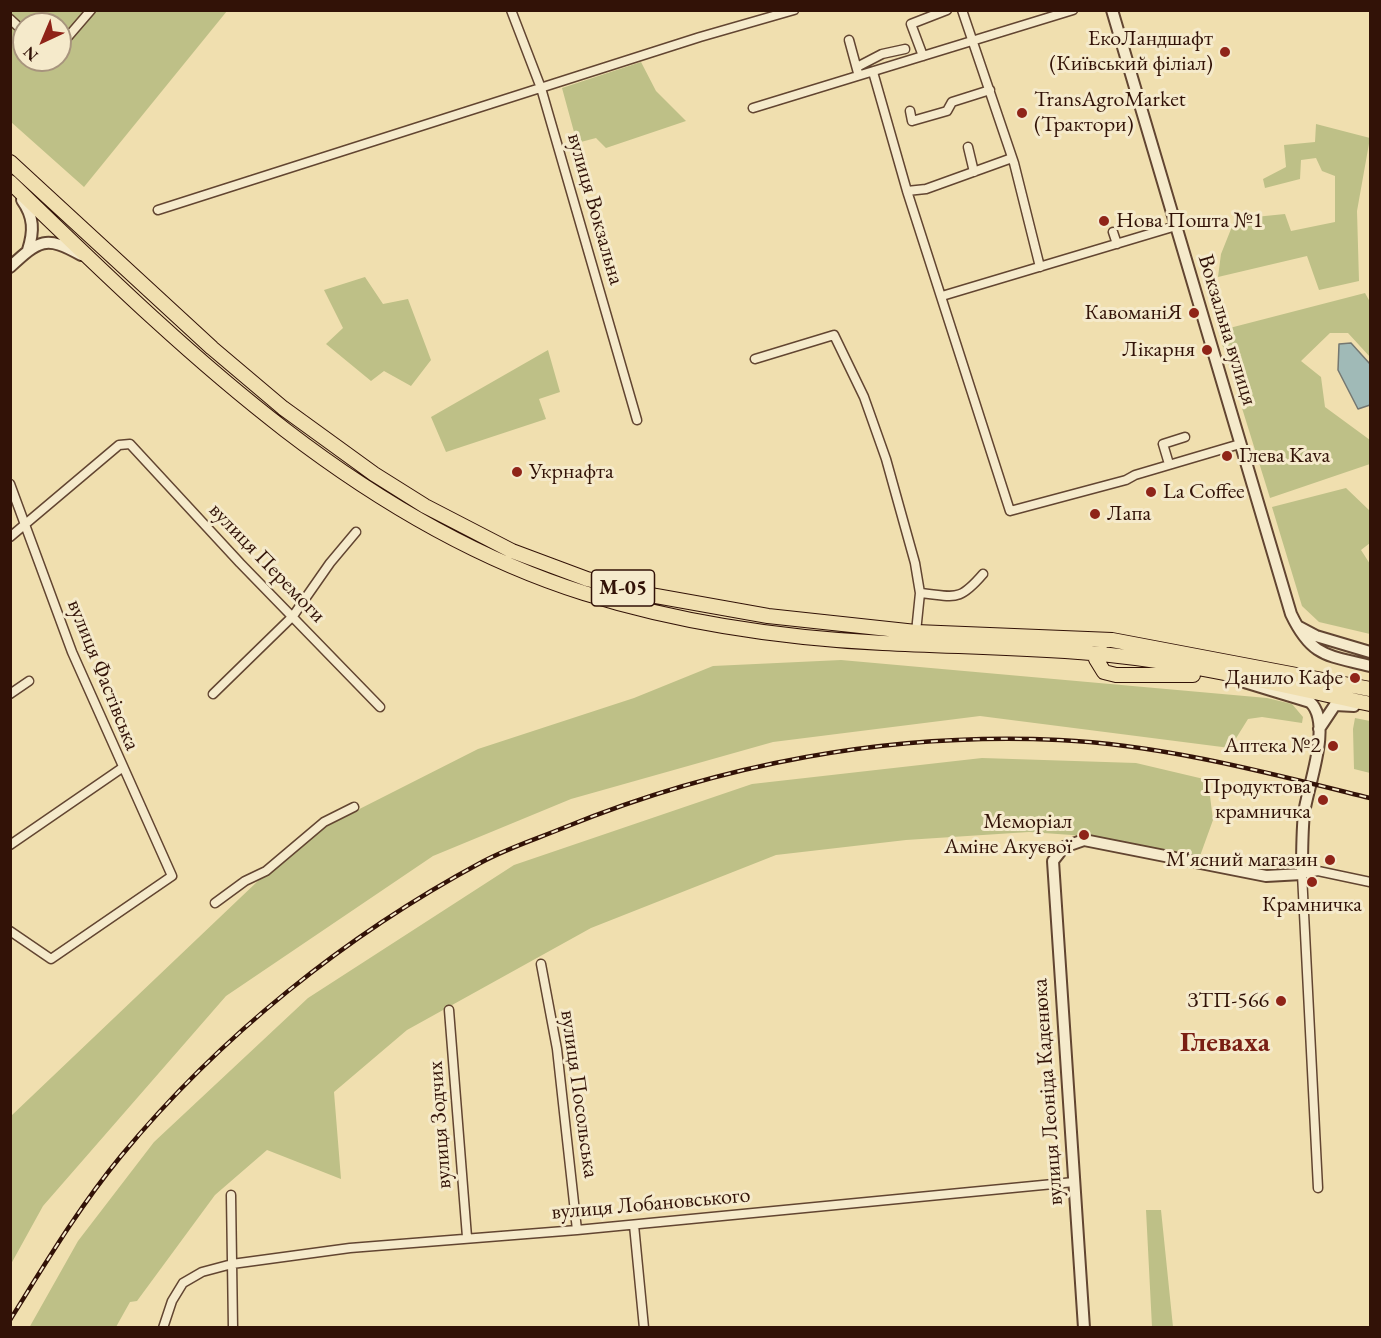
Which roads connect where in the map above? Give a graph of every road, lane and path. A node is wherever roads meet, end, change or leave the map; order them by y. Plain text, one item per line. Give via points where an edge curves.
1 (91, 10) edge
2 (512, 10) edge
3 (794, 10) edge
4 (947, 10) edge
5 (962, 10) edge
6 (1073, 10) edge
7 (1112, 10) edge
8 (72, 32) edge
9 (849, 40) dead end
10 (974, 40) junction
11 (905, 49) dead end
12 (923, 56) junction
13 (858, 72) junction
14 (873, 72) junction
15 (541, 88) junction
16 (990, 90) junction
17 (753, 108) dead end
18 (910, 111) dead end
19 (968, 147) dead end
20 (1012, 158) junction
21 (10, 162) edge
22 (974, 172) junction
23 (10, 182) edge
24 (907, 190) junction
25 (158, 210) dead end
26 (1176, 226) junction
27 (1113, 232) dead end
28 (1117, 244) junction
29 (28, 250) junction
30 (94, 263) junction
31 (10, 267) edge
32 (1040, 267) junction
33 (942, 296) junction
34 (755, 359) dead end
35 (637, 420) dead end
36 (1185, 437) dead end
37 (1240, 444) junction
38 (1169, 464) junction
39 (10, 484) edge
40 (26, 526) junction
41 (356, 532) dead end
42 (10, 537) edge
43 (982, 574) dead end
44 (920, 593) junction
45 (293, 616) junction
46 (1297, 625) junction
47 (916, 632) junction
48 (1325, 639) junction
49 (1112, 640) junction
50 (1367, 650) edge
51 (1320, 652) junction
52 (1097, 654) junction
53 (1357, 663) junction
54 (1371, 666) edge
55 (1224, 674) junction
56 (28, 681) dead end
57 (1371, 688) edge
58 (10, 694) edge
59 (213, 694) dead end
60 (1371, 704) edge
61 (380, 707) dead end
62 (1371, 710) edge
63 (1319, 729) junction
64 (122, 768) junction
65 (354, 807) dead end
66 (10, 845) edge
67 (1302, 874) junction
68 (1371, 882) edge
69 (215, 903) dead end
70 (10, 931) edge
71 (541, 964) dead end
72 (449, 1010) dead end
73 (1074, 1182) junction
74 (1318, 1188) dead end
75 (231, 1196) dead end
76 (634, 1225) junction
77 (577, 1230) junction
78 (466, 1237) junction
79 (232, 1264) junction
80 (163, 1328) edge
81 (233, 1328) edge
82 (644, 1328) edge
83 (1084, 1328) edge

1 - 8 street
2 - 15 street, вулиця Вокзальна
3 - 15 street
4 - 12 street via 911,24
5 - 10 street
6 - 10 street
7 - 26 street, Вокзальна вулиця
9 - 13 street
10 - 12 street
10 - 16 street
11 - 13 street via 882,54
12 - 14 street
13 - 14 street
13 - 17 street
14 - 24 street
15 - 25 street
15 - 35 street, вулиця Вокзальна
16 - 18 street via 952,102 947,111 912,121
16 - 20 street
19 - 22 street
20 - 22 street
20 - 32 street
21 - 47 highway, М-05 via 283,408 374,474 470,530 512,551 587,579 656,596 768,616
22 - 24 street via 926,189
23 - 29 street via 31,212 33,236
23 - 30 highway, М-05
24 - 33 street
26 - 28 street
26 - 37 street, Вокзальна вулиця
27 - 28 street
28 - 32 street
29 - 30 street via 45,241 56,242
29 - 31 street
30 - 52 highway, М-05 via 230,385 308,447 417,519 537,577 652,611 767,632 877,643
32 - 33 street
33 - 38 street via 1010,511 1126,480
34 - 44 street via 834,335 864,397 886,459
36 - 38 street via 1163,444
37 - 38 street
37 - 46 street, Вокзальна вулиця
39 - 40 street, вулиця Фастівська
40 - 42 street
40 - 45 street, вулиця Перемоги via 119,445 130,444
40 - 64 street, вулиця Фастівська via 72,652
41 - 45 street
43 - 44 street via 966,594 956,597
44 - 47 street
45 - 59 street
45 - 61 street, вулиця Перемоги
46 - 48 street
46 - 51 street, Вокзальна вулиця
47 - 49 highway, М-05
48 - 50 street
48 - 51 street via 1320,643
49 - 52 highway
49 - 57 highway, М-05
50 - 53 street
51 - 53 street
52 - 55 highway via 1104,672 1116,675
53 - 54 street
55 - 60 highway
55 - 63 street via 1310,702 1317,711
56 - 58 street
62 - 63 street via 1335,705
63 - 67 street via 1305,812
64 - 66 street
64 - 70 street, вулиця Фастівська via 171,876 51,959
65 - 69 street via 324,822 266,871
67 - 68 street via 1318,871
67 - 73 street, вулиця Леоніда Каденюка via 1266,876 1084,840 1064,847 1056,855 1052,870
67 - 74 street
71 - 77 street, вулиця Посольська via 557,1050
72 - 78 street, вулиця Зодчих
73 - 76 street, вулиця Лобановського
73 - 83 street, вулиця Леоніда Каденюка
75 - 79 street
76 - 77 street, вулиця Лобановського
76 - 82 street
77 - 78 street, вулиця Лобановського
78 - 79 street, вулиця Лобановського
79 - 80 street, вулиця Лобановського via 202,1272 183,1283
79 - 81 street

